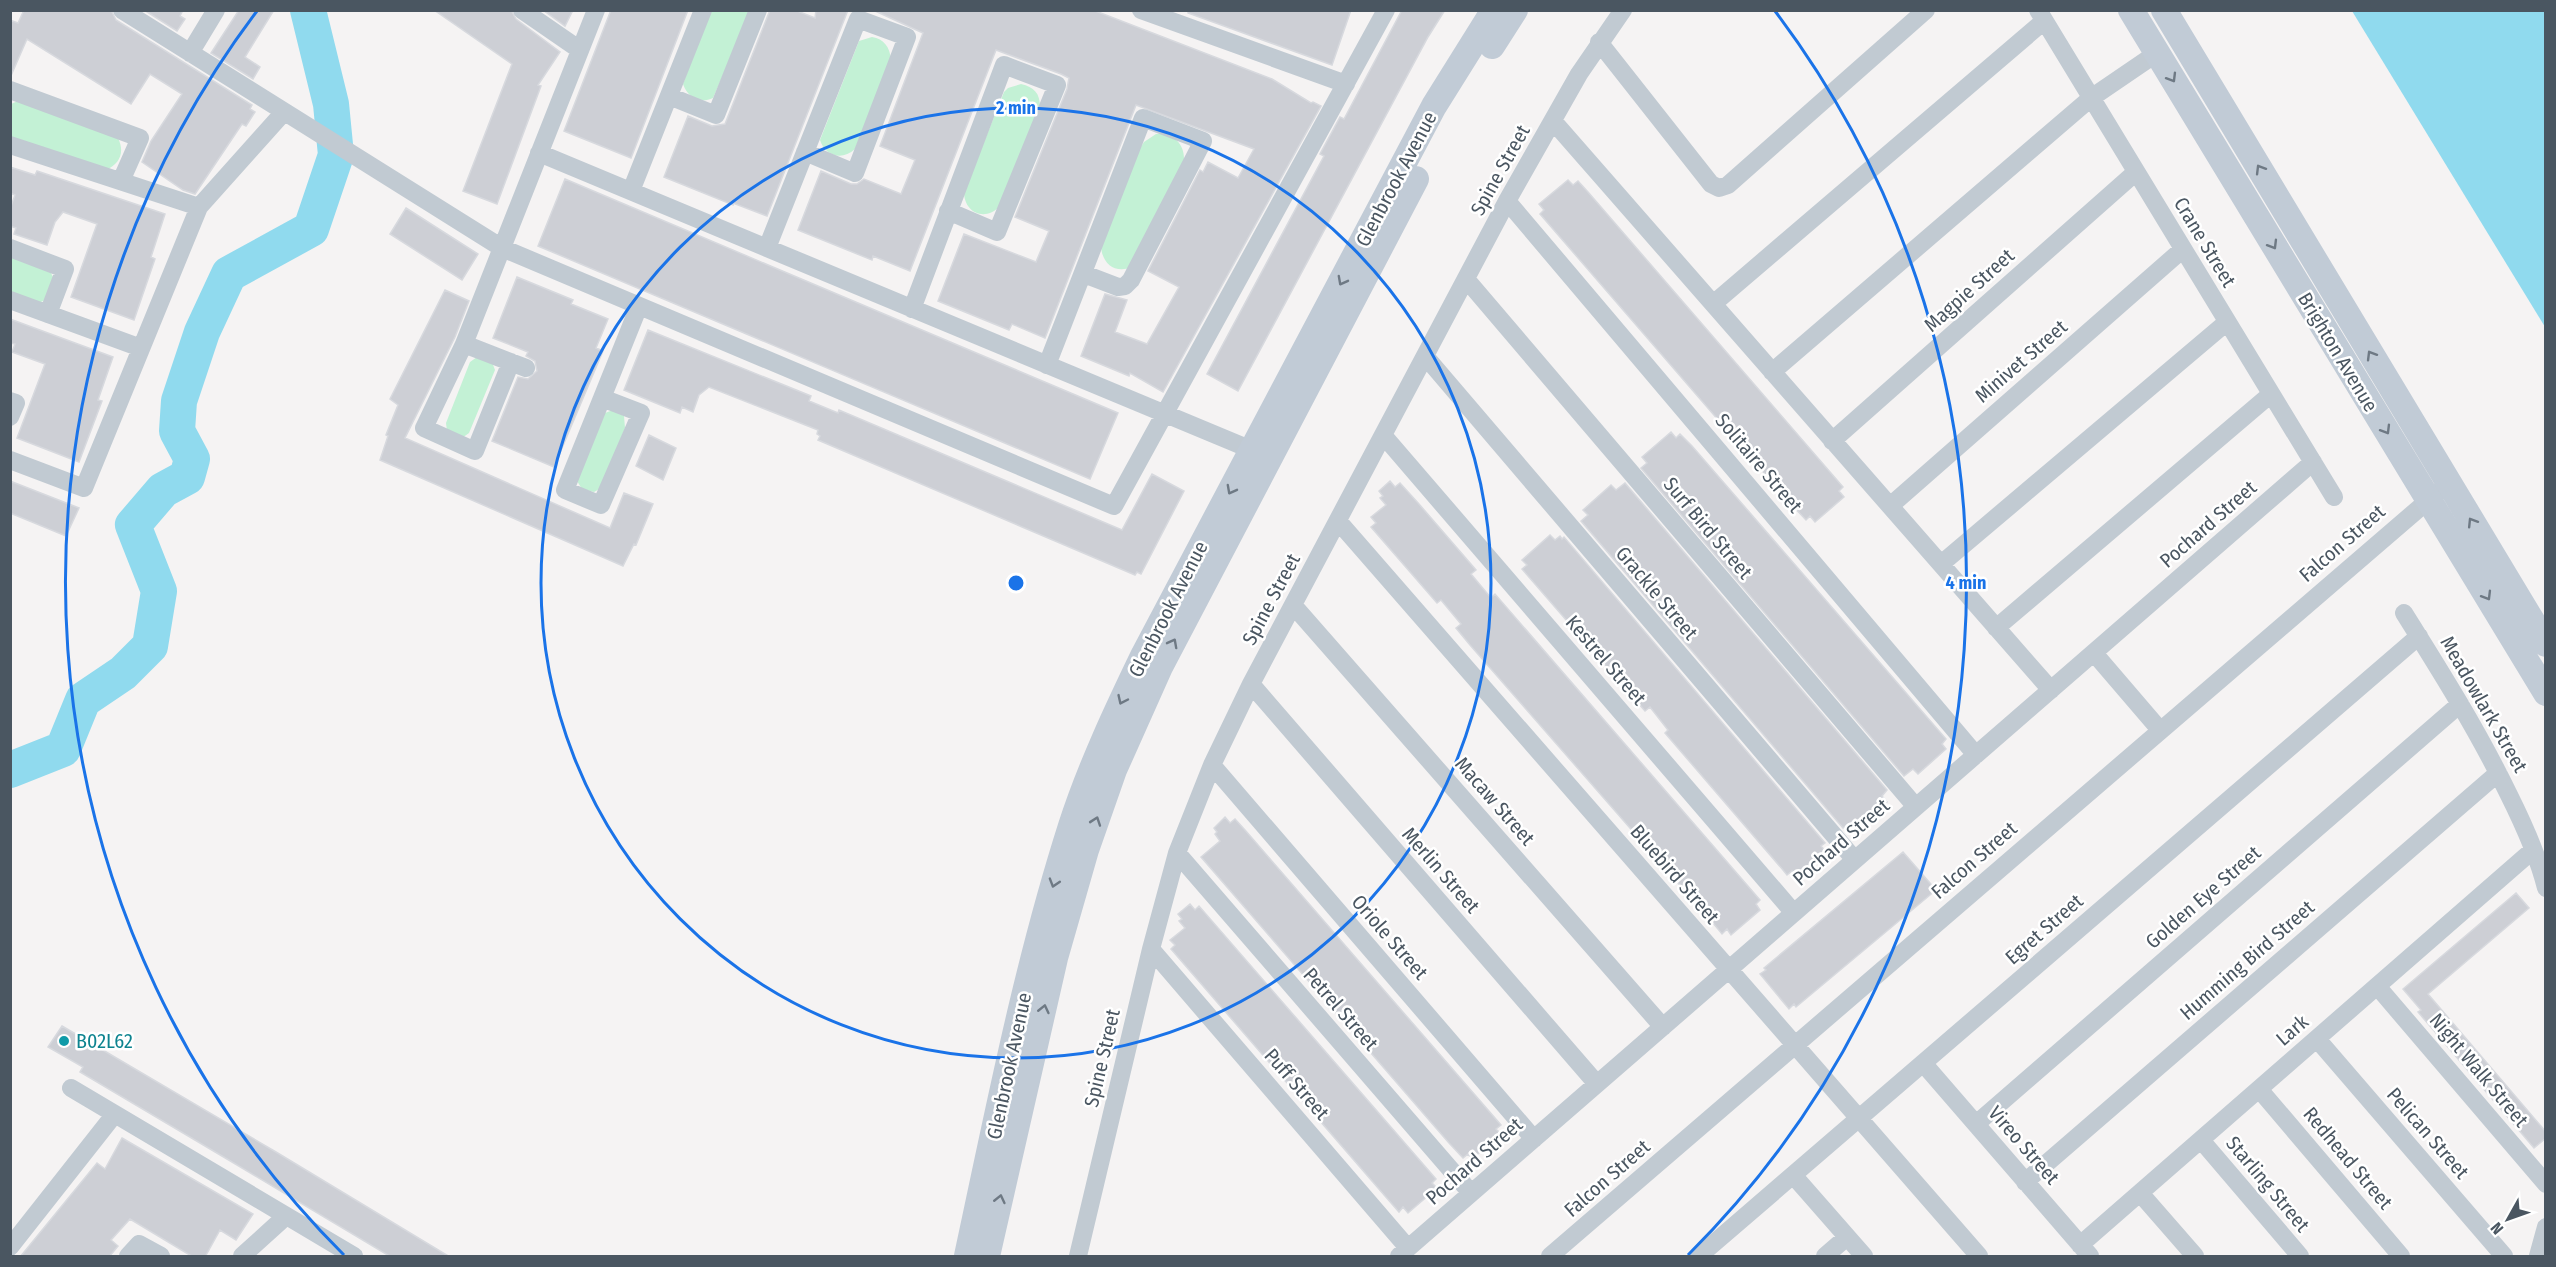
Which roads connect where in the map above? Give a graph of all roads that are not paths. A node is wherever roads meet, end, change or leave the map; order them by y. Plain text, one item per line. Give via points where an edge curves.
1 (122, 10) edge
2 (216, 10) edge
3 (522, 10) edge
4 (596, 10) edge
5 (704, 10) edge
6 (758, 10) edge
7 (1141, 10) edge
8 (1386, 10) edge
9 (1494, 10) edge
10 (1515, 10) edge
11 (1623, 10) edge
12 (1926, 10) edge
13 (2131, 10) edge
14 (2164, 10) edge
15 (2041, 16) edge
16 (1599, 42) junction
17 (580, 50) junction
18 (190, 53) junction
19 (2157, 53) junction
20 (1346, 84) junction
21 (10, 90) edge
22 (669, 96) junction
23 (2091, 98) junction
24 (284, 112) junction
25 (1553, 121) junction
26 (10, 145) edge
27 (805, 152) junction
28 (539, 153) junction
29 (2136, 172) junction
30 (121, 181) junction
31 (630, 191) junction
32 (1508, 201) junction
33 (199, 207) junction
34 (948, 212) junction
35 (10, 248) edge
36 (502, 248) junction
37 (767, 248) junction
38 (2183, 249) junction
39 (1084, 274) junction
40 (1466, 279) junction
41 (10, 300) edge
42 (1713, 304) junction
43 (639, 306) junction
44 (912, 309) junction
45 (48, 314) junction
46 (2227, 322) junction
47 (464, 344) junction
48 (141, 348) junction
49 (1425, 356) junction
50 (1047, 365) junction
51 (1772, 372) junction
52 (2271, 394) junction
53 (602, 398) junction
54 (10, 401) edge
55 (1164, 414) junction
56 (10, 417) edge
57 (1383, 435) junction
58 (1832, 441) junction
59 (1252, 450) junction
60 (10, 460) edge
61 (2313, 462) junction
62 (2438, 492) junction
63 (2334, 497) dead end
64 (1890, 506) junction
65 (1338, 521) junction
66 (1941, 564) junction
67 (1293, 605) junction
68 (2404, 613) dead end
69 (1996, 627) junction
70 (2419, 636) junction
71 (2546, 644) edge
72 (2094, 653) junction
73 (1251, 684) junction
74 (2051, 690) junction
75 (2546, 693) edge
76 (2460, 704) junction
77 (2160, 730) junction
78 (1976, 755) junction
79 (1212, 765) junction
80 (2498, 773) junction
81 (1916, 807) junction
82 (2533, 850) junction
83 (1177, 853) junction
84 (1855, 860) junction
85 (2546, 888) edge
86 (1794, 913) junction
87 (1151, 949) junction
88 (1729, 970) junction
89 (2377, 986) junction
90 (1663, 1027) junction
91 (2317, 1039) junction
92 (1795, 1045) junction
93 (1923, 1063) junction
94 (1597, 1084) junction
95 (71, 1088) dead end
96 (2259, 1089) junction
97 (114, 1115) junction
98 (1859, 1119) junction
99 (1976, 1124) junction
100 (1534, 1138) junction
101 (2201, 1140) junction
102 (1793, 1175) junction
103 (2025, 1182) junction
104 (2546, 1184) edge
105 (1471, 1193) junction
106 (2140, 1193) junction
107 (285, 1217) junction
108 (2546, 1227) edge
109 (1847, 1237) junction
110 (10, 1247) edge
111 (2085, 1251) edge
112 (1403, 1252) edge
113 (128, 1257) edge
114 (161, 1257) edge
115 (242, 1257) edge
116 (354, 1257) edge
117 (967, 1257) edge
118 (987, 1257) edge
119 (1078, 1257) edge
120 (1550, 1257) edge
121 (1699, 1257) edge
122 (1825, 1257) edge
123 (1864, 1257) edge
124 (1979, 1257) edge
125 (2195, 1257) edge
126 (2300, 1257) edge
127 (2401, 1257) edge
128 (2504, 1257) edge
129 (2538, 1257) edge

1 - 18 street
2 - 18 street
3 - 17 street
4 - 17 street
5 - 22 street
6 - 22 street via 716,115
7 - 20 street
8 - 20 street
9 -> 59 street, Glenbrook Avenue via 1434,106
118 -> 10 street, Glenbrook Avenue via 1055,958 1086,850 1126,740 1160,667 1443,126
11 - 16 street, Spine Street
12 - 16 street via 1728,185 1719,188 1711,184
13 - 19 street, Brighton Avenue
62 -> 14 street, Brighton Avenue
15 - 23 street, Crane Street
15 - 42 street
16 - 25 street, Spine Street
17 - 28 street
18 - 24 street
19 - 23 street
19 -> 62 street, Brighton Avenue
20 - 55 street
21 - 30 street via 140,138
22 - 31 street
23 - 29 street, Crane Street
23 - 51 street
24 - 33 street
24 - 36 street
25 - 32 street, Spine Street
25 - 42 street
26 - 30 street
27 - 27 street via 858,19 907,37 855,173
27 - 37 street
28 - 31 street
28 - 36 street
29 - 38 street, Crane Street
29 - 58 street, Magpie Street
30 - 33 street
31 - 37 street
32 - 40 street, Spine Street
32 - 78 street, Solitaire Street
33 - 48 street
34 - 34 street via 1004,65 1058,85 997,232
34 - 44 street
35 - 45 street via 65,269
36 - 43 street
36 - 47 street
37 - 44 street
38 - 46 street, Crane Street
38 - 64 street, Minivet Street
39 - 39 street via 1118,287 1131,280 1203,141 1143,118
39 - 50 street
40 - 49 street, Spine Street
40 - 81 street, Surf Bird Street
41 - 45 street
42 - 51 street
43 - 53 street
43 - 55 street via 1114,506
44 - 50 street
45 - 48 street
46 - 52 street, Crane Street
46 - 66 street
47 - 47 street via 424,428 475,451 518,365
48 - 60 street via 84,488
49 - 57 street, Spine Street
49 - 84 street, Grackle Street
50 - 55 street
51 - 58 street
52 - 61 street, Crane Street
52 - 69 street
53 - 53 street via 565,490 601,505 641,413
54 - 56 street via 16,403
55 - 59 street
57 - 65 street, Spine Street
57 - 86 street, Kestrel Street
58 - 64 street
59 -> 117 street, Glenbrook Avenue via 1138,665 1072,824 1034,952
61 - 63 street, Crane Street
61 - 72 street, Pochard Street
71 -> 62 street, Brighton Avenue
62 -> 75 street, Brighton Avenue
62 - 77 street, Falcon Street
64 - 66 street
65 - 67 street, Spine Street
65 - 88 street, Bluebird Street
66 - 69 street
67 - 73 street, Spine Street
67 - 90 street, Macaw Street
68 - 70 street, Meadowlark Street
69 - 74 street
70 - 76 street, Meadowlark Street
70 - 93 street, Egret Street
72 - 74 street, Pochard Street
72 - 77 street
73 - 79 street, Spine Street
73 - 94 street, Merlin Street
74 - 78 street, Pochard Street
76 - 80 street, Meadowlark Street
76 - 99 street, Golden Eye Street
77 - 92 street, Falcon Street
78 - 81 street, Pochard Street
79 - 83 street, Spine Street
79 - 100 street, Oriole Street
80 - 82 street, Meadowlark Street
80 - 103 street, Humming Bird Street
81 - 84 street, Pochard Street
82 - 85 street, Meadowlark Street
82 - 89 street, Lark
83 - 87 street, Spine Street
83 - 105 street, Petrel Street
84 - 86 street, Pochard Street
86 - 88 street, Pochard Street
87 - 112 street, Puff Street
87 - 119 street, Spine Street
88 - 90 street, Pochard Street
88 - 92 street, Bluebird Street
89 - 91 street, Lark
89 - 104 street, Night Walk Street
90 - 94 street, Pochard Street
91 - 96 street, Lark
91 - 128 street, Pelican Street
92 - 98 street, Bluebird Street
92 - 120 street, Falcon Street
93 - 98 street, Egret Street
93 - 99 street, Vireo Street
94 - 100 street, Pochard Street
95 - 97 street
96 - 101 street, Lark
96 - 127 street, Redhead Street
97 - 107 street
97 - 110 street
98 - 102 street, Egret Street
98 - 124 street, Bluebird Street
99 - 103 street, Vireo Street
100 - 105 street, Pochard Street
101 - 106 street, Lark
101 - 126 street, Starling Street
102 - 109 street
102 - 121 street, Egret Street
103 - 111 street, Vireo Street
105 - 112 street, Pochard Street
106 - 111 street, Lark
106 - 125 street
107 - 115 street
107 - 116 street
108 - 129 street
109 - 122 street
109 - 123 street
113 - 114 street via 139,1244

